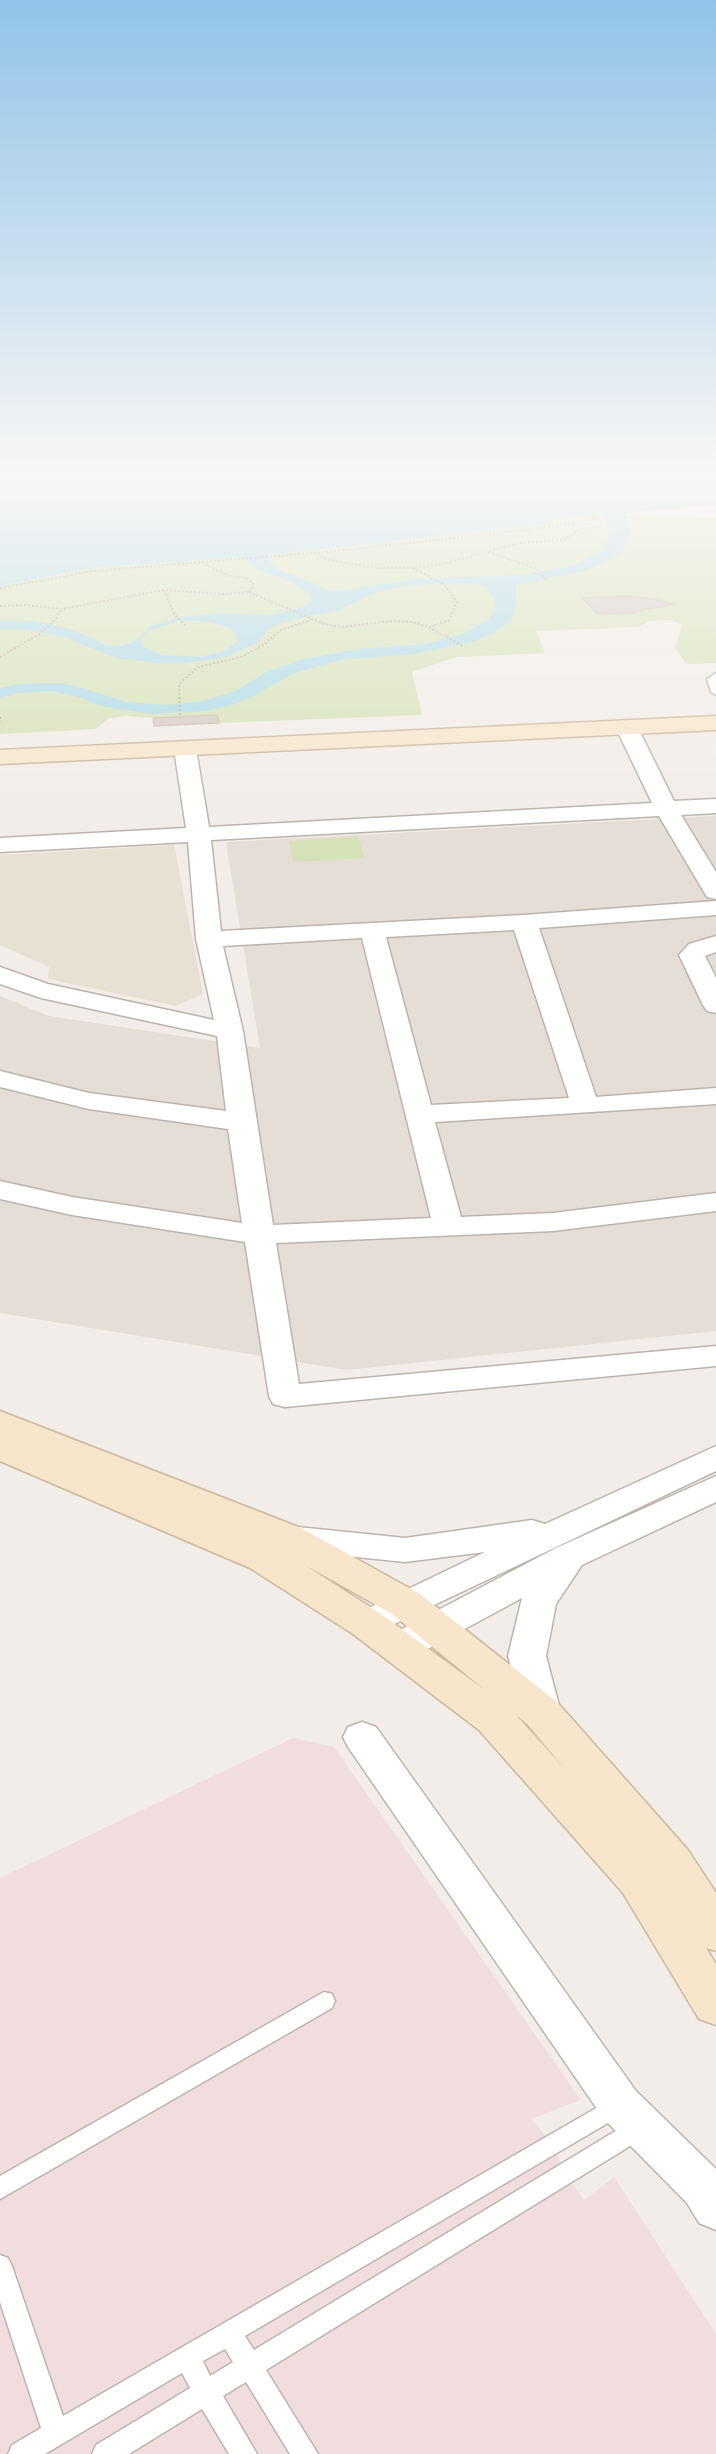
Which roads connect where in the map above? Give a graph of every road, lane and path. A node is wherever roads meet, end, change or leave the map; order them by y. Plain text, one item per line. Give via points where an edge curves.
1 (164, 590) edge
2 (161, 591) edge
3 (172, 591) edge
4 (450, 591) edge
5 (249, 592) joint
6 (0, 606) edge
7 (62, 609) junction
8 (310, 619) junction
9 (185, 625) dead end
10 (429, 627) junction
11 (464, 647) dead end
12 (0, 657) edge
13 (716, 676) edge
14 (716, 692) edge
15 (716, 710) edge
16 (180, 715) dead end
17 (0, 717) edge
18 (0, 722) edge
19 (716, 723) edge
20 (627, 728) junction
21 (0, 743) edge
22 (185, 749) junction
23 (0, 757) edge
24 (716, 806) edge
25 (666, 809) junction
26 (199, 834) junction
27 (0, 845) edge
28 (716, 892) edge
29 (716, 908) edge
30 (524, 922) junction
31 (372, 929) junction
32 (209, 939) junction
33 (716, 944) edge
34 (0, 975) edge
35 (716, 1005) edge
36 (230, 1031) junction
37 (0, 1079) edge
38 (716, 1096) edge
39 (585, 1106) junction
40 (419, 1114) junction
41 (241, 1122) junction
42 (0, 1190) edge
43 (716, 1202) edge
44 (448, 1226) junction
45 (260, 1235) junction
46 (716, 1356) edge
47 (0, 1423) edge
48 (0, 1448) edge
49 (716, 1457) edge
50 (716, 1488) edge
51 (287, 1538) junction
52 (571, 1541) junction
53 (437, 1608) junction
54 (382, 1636) junction
55 (542, 1713) junction
56 (362, 1737) dead end
57 (716, 1932) edge
58 (324, 2001) dead end
59 (716, 2005) edge
60 (631, 2116) junction
61 (0, 2188) edge
62 (716, 2208) edge
63 (0, 2266) edge
64 (229, 2333) junction
65 (187, 2357) junction
66 (249, 2366) junction
67 (206, 2393) junction
68 (56, 2434) junction
69 (21, 2454) edge
70 (105, 2454) edge
71 (244, 2454) edge
72 (305, 2454) edge

1 - 9 path via 175,615
2 - 7 path
3 - 5 path
4 - 10 path via 457,602 449,620
5 - 8 path
6 - 7 path
7 - 12 path via 38,635
8 - 10 path via 342,627 389,621
8 - 16 path via 281,630 242,657 198,667 179,684
10 - 11 path
13 - 14 lane via 712,679
15 - 21 street
17 - 18 path
19 - 20 street
20 - 22 street
20 - 25 street
22 - 23 street
22 - 26 street
24 - 25 street
25 - 26 street
25 - 28 street
26 - 27 street
26 - 32 street
29 - 30 street
30 - 31 street
30 - 39 street
31 - 32 street
31 - 40 street
32 - 36 street
33 - 35 street via 698,948 692,955
34 - 36 street via 41,990
36 - 41 street
37 - 41 street via 89,1101
38 - 39 street
39 - 40 street
40 - 44 street
41 - 45 street
42 - 45 street via 72,1206
43 - 44 street via 553,1222
44 - 45 street
45 - 46 street via 285,1396
47 - 51 street
48 - 54 street via 264,1558
49 - 52 street
50 - 52 street
51 - 52 street via 405,1550
51 - 53 street
52 - 53 street
52 - 55 street via 538,1602 527,1656
53 - 54 street
53 - 55 street
54 - 59 street via 494,1719 639,1880
55 - 57 street via 672,1863
56 - 60 street
58 - 61 lane
60 - 62 street via 703,2188
60 - 64 lane
60 - 66 lane
63 - 68 lane
64 - 65 lane
64 - 66 lane
65 - 67 lane
65 - 68 lane
66 - 67 lane
66 - 72 lane
67 - 70 lane
67 - 71 lane
68 - 69 lane

